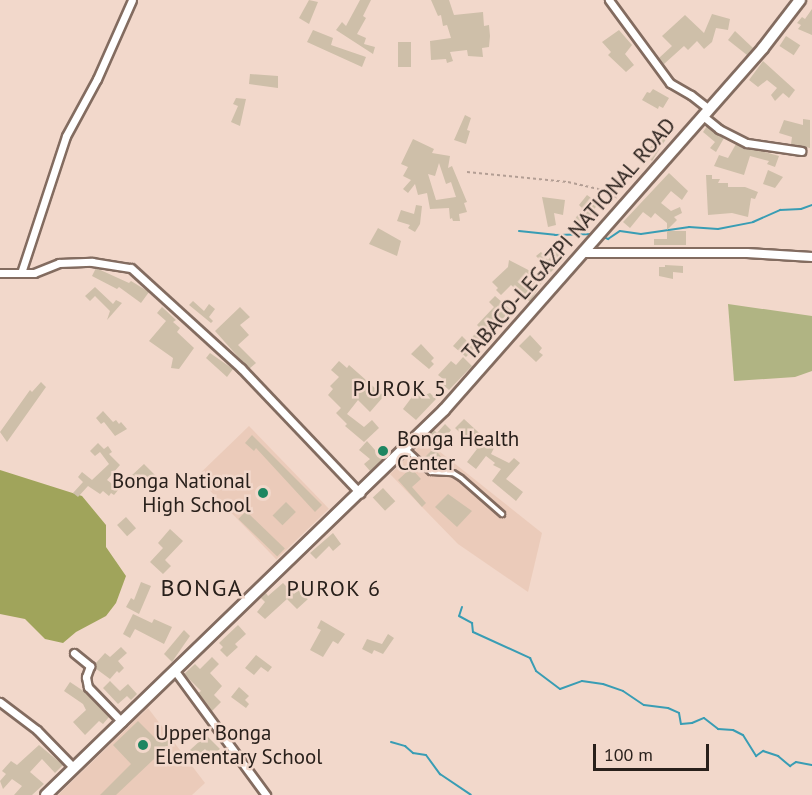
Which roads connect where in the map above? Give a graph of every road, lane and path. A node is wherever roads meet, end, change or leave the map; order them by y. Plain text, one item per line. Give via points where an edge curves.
1 (132, 0) edge
2 (609, 0) edge
3 (800, 0) edge
4 (706, 113) junction
5 (801, 151) dead end
6 (467, 172) dead end
7 (627, 202) junction
8 (582, 253) junction
9 (812, 257) edge
10 (0, 273) edge
11 (21, 273) junction
12 (406, 448) junction
13 (360, 493) junction
14 (502, 514) dead end
15 (74, 653) dead end
16 (175, 671) junction
17 (0, 702) edge
18 (122, 722) junction
19 (74, 768) junction
20 (46, 795) edge
21 (266, 795) edge

1 - 11 street via 97,79 66,136
2 - 4 street via 670,83 691,94
3 - 4 main road, TABACO-LEGAZPI NATIONAL ROAD
4 - 5 street via 719,129 747,143
4 - 7 main road, TABACO-LEGAZPI NATIONAL ROAD
6 - 7 path via 568,182 598,189
7 - 8 main road, TABACO-LEGAZPI NATIONAL ROAD
8 - 9 street
8 - 12 main road, TABACO-LEGAZPI NATIONAL ROAD via 488,362
10 - 11 street
11 - 13 street via 34,273 59,263 92,262 131,268 242,368
12 - 13 main road, TABACO-LEGAZPI NATIONAL ROAD
12 - 14 lane via 431,472 453,473 461,478
13 - 16 main road, TABACO-LEGAZPI NATIONAL ROAD
15 - 18 street via 90,666 88,687
16 - 18 main road, TABACO-LEGAZPI NATIONAL ROAD
16 - 21 street
17 - 19 street via 37,730
18 - 19 main road, TABACO-LEGAZPI NATIONAL ROAD
19 - 20 main road, TABACO-LEGAZPI NATIONAL ROAD

